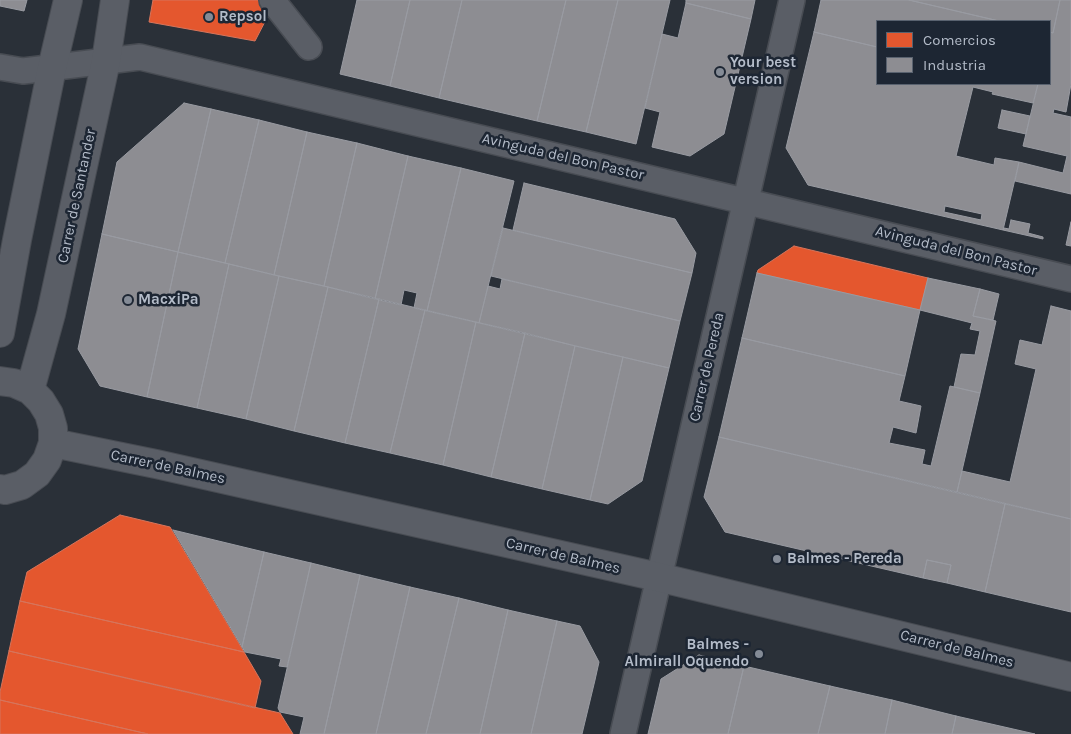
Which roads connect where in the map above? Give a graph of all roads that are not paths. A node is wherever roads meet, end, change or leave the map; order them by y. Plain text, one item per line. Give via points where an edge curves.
1 (68, 0) edge
2 (115, 0) edge
3 (272, 0) edge
4 (792, 0) edge
5 (309, 47) dead end
6 (106, 61) junction
7 (0, 67) edge
8 (52, 68) junction
9 (746, 200) junction
10 (1071, 279) edge
11 (0, 333) edge
12 (0, 381) edge
13 (30, 390) junction
14 (53, 443) junction
15 (0, 490) edge
16 (658, 577) junction
17 (1071, 677) edge
18 (623, 734) edge

1 - 8 street
2 - 6 street, Carrer de Santander
3 - 5 street
4 - 9 street, Carrer de Pereda
6 - 8 street, Avinguda del Bon Pastor
6 - 9 street, Avinguda del Bon Pastor via 140,56
6 - 13 street, Carrer de Santander
7 - 8 street, Avinguda del Bon Pastor via 23,71
8 - 11 street
9 - 10 street, Avinguda del Bon Pastor
9 - 16 street, Carrer de Pereda
12 - 13 street
13 - 14 street via 49,414
14 - 15 street via 48,460 37,474 22,484
14 - 16 street, Carrer de Balmes
16 - 17 street, Carrer de Balmes
16 - 18 street, Carrer de Pereda

